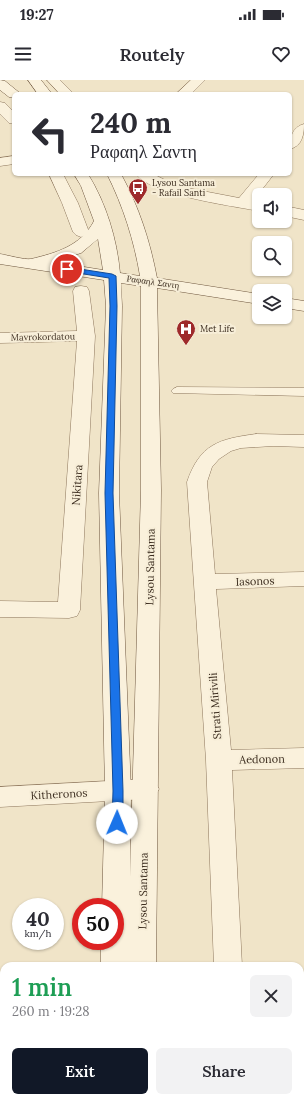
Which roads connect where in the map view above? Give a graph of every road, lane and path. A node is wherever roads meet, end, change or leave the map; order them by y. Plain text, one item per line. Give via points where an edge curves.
1 (34, 80) edge
2 (52, 80) edge
3 (198, 80) edge
4 (0, 84) edge
5 (43, 92) edge
6 (65, 92) edge
7 (185, 92) edge
8 (12, 93) edge
9 (0, 106) edge
10 (12, 118) edge
11 (304, 128) edge
12 (292, 143) edge
13 (12, 160) edge
14 (0, 162) edge
15 (57, 176) edge
16 (82, 176) edge
17 (115, 176) edge
18 (146, 176) edge
19 (265, 176) edge
20 (243, 203) junction
21 (252, 205) edge
22 (292, 213) edge
23 (304, 215) edge
24 (102, 221) junction
25 (81, 232) dead end
26 (0, 259) edge
27 (26, 262) junction
28 (112, 276) junction
29 (149, 281) junction
30 (81, 291) dead end
31 (252, 297) edge
32 (292, 304) edge
33 (304, 306) edge
34 (86, 336) junction
35 (0, 338) edge
36 (177, 391) dead end
37 (304, 392) edge
38 (304, 441) edge
39 (304, 579) edge
40 (206, 582) junction
41 (0, 609) edge
42 (304, 758) edge
43 (219, 760) junction
44 (146, 789) junction
45 (118, 791) junction
46 (0, 796) edge
47 (114, 962) edge
48 (142, 962) edge
49 (228, 962) edge

1 - 5 street
2 - 6 street
3 - 7 street
4 - 8 street
9 - 10 street
11 - 12 street
13 - 14 street
15 - 25 street
16 - 24 street
17 - 29 street, Lysou Santama via 137,223 145,251
18 - 20 street via 176,189
19 - 20 street
20 - 21 street
22 - 23 street
24 - 27 street via 96,234 83,246 55,257
24 - 28 street
26 - 27 street, Ραφαηλ Σαντη
27 - 28 street, Ραφαηλ Σαντη
28 - 29 street, Ραφαηλ Σαντη
28 - 45 street via 114,306 109,493
29 - 31 street, Ραφαηλ Σαντη
29 - 44 street, Lysou Santama via 152,490
30 - 34 street, Nikitara
32 - 33 street
34 - 35 street, Mavrokordatou
34 - 41 street, Nikitara via 69,610
36 - 37 lane
38 - 40 street, Strati Mirivili via 243,441 222,448 206,459 197,482
39 - 40 street, Iasonos
40 - 43 street, Strati Mirivili
42 - 43 street, Aedonon
43 - 49 street, Strati Mirivili
44 - 45 street, Kitheronos
44 - 48 street, Lysou Santama
45 - 46 street, Kitheronos
45 - 47 street

